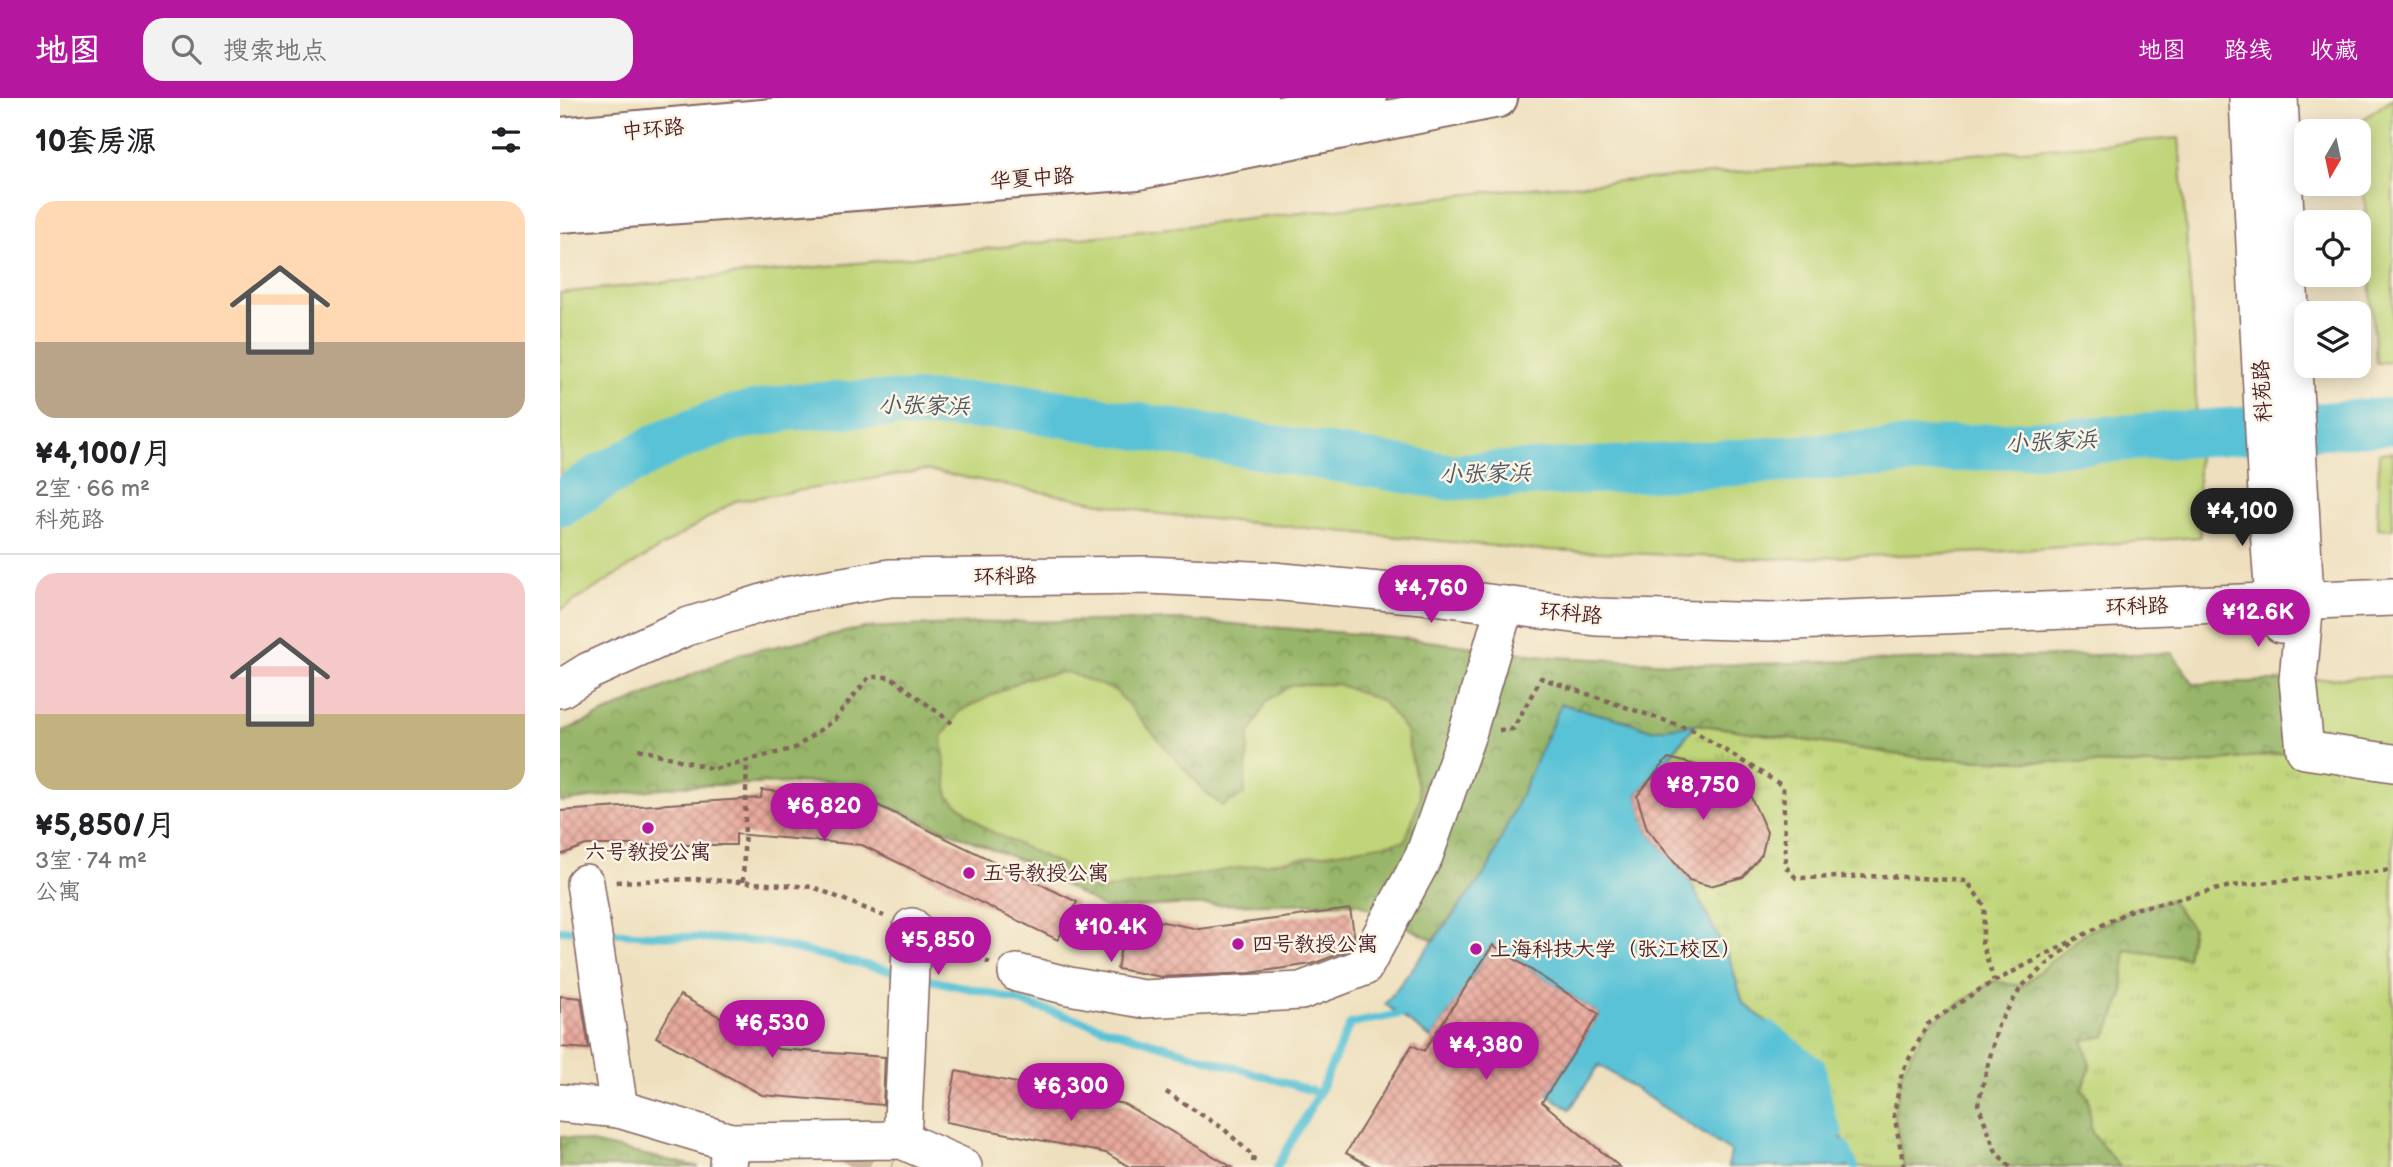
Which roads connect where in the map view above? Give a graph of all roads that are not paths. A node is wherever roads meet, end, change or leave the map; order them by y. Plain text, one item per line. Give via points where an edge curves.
1 (997, 98) edge
2 (1258, 98) edge
3 (1367, 98) edge
4 (1497, 98) edge
5 (2248, 98) edge
6 (2279, 98) edge
7 (560, 137) edge
8 (560, 157) edge
9 (560, 184) edge
10 (560, 213) edge
11 (2276, 352) junction
12 (2393, 574) edge
13 (2289, 589) junction
14 (2393, 597) edge
15 (1505, 605) junction
16 (560, 662) edge
17 (560, 689) edge
18 (2393, 763) edge
19 (590, 915) road end
20 (910, 959) road end
21 (1017, 973) road end
22 (560, 1103) edge
23 (619, 1109) junction
24 (902, 1139) junction
25 (729, 1155) edge
26 (963, 1167) edge

1 - 7 main road, 中环路
2 - 8 main road
3 - 9 main road via 1224,128
4 - 10 main road, 华夏中路 via 1138,170
5 - 11 street, 科苑路
6 - 11 street, 科苑路
11 - 13 street, 科苑路
12 - 13 street, 环科路
13 - 14 street, 环科路
13 - 15 street, 环科路 via 1769,622 1596,617
13 - 16 street, 环科路 via 1768,599 1597,594 1274,558 1149,552 888,555 780,573 678,605
13 - 18 street, 科苑路 via 2305,750
15 - 17 street, 环科路 via 1272,581 1148,575 890,578 785,596 686,627
15 - 21 street via 1424,856 1364,967 1301,991 1143,999
19 - 23 street
20 - 24 street
22 - 23 street
23 - 25 street
24 - 25 street
24 - 26 street

